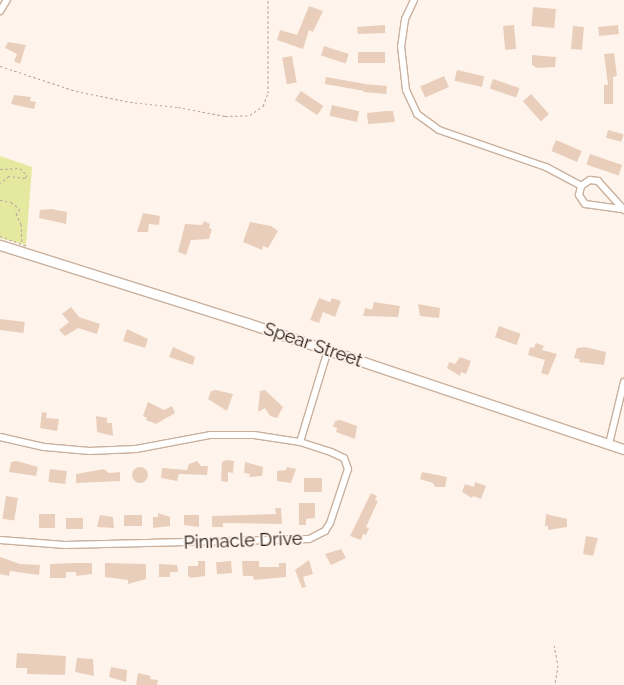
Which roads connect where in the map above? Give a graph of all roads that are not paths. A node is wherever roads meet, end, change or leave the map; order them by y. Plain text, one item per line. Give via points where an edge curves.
1 (6, 0) edge
2 (414, 0) edge
3 (0, 11) edge
4 (581, 186) junction
5 (623, 210) edge
6 (0, 245) edge
7 (328, 350) junction
8 (624, 382) edge
9 (0, 437) edge
10 (300, 442) junction
11 (609, 444) junction
12 (624, 450) edge
13 (0, 540) edge

1 - 3 street
2 - 4 street via 405,19 402,46 406,90 417,114 439,130 546,167
4 - 5 street via 590,180 598,181
4 - 5 street via 580,198 585,204
6 - 7 main road, Spear Street
7 - 10 street
7 - 11 main road, Spear Street
8 - 11 street
9 - 10 street, Pinnacle Drive via 44,448 90,451 136,448 231,434
10 - 13 street, Pinnacle Drive via 344,458 348,469 330,523 325,531 309,540 65,545
11 - 12 main road, Spear Street

